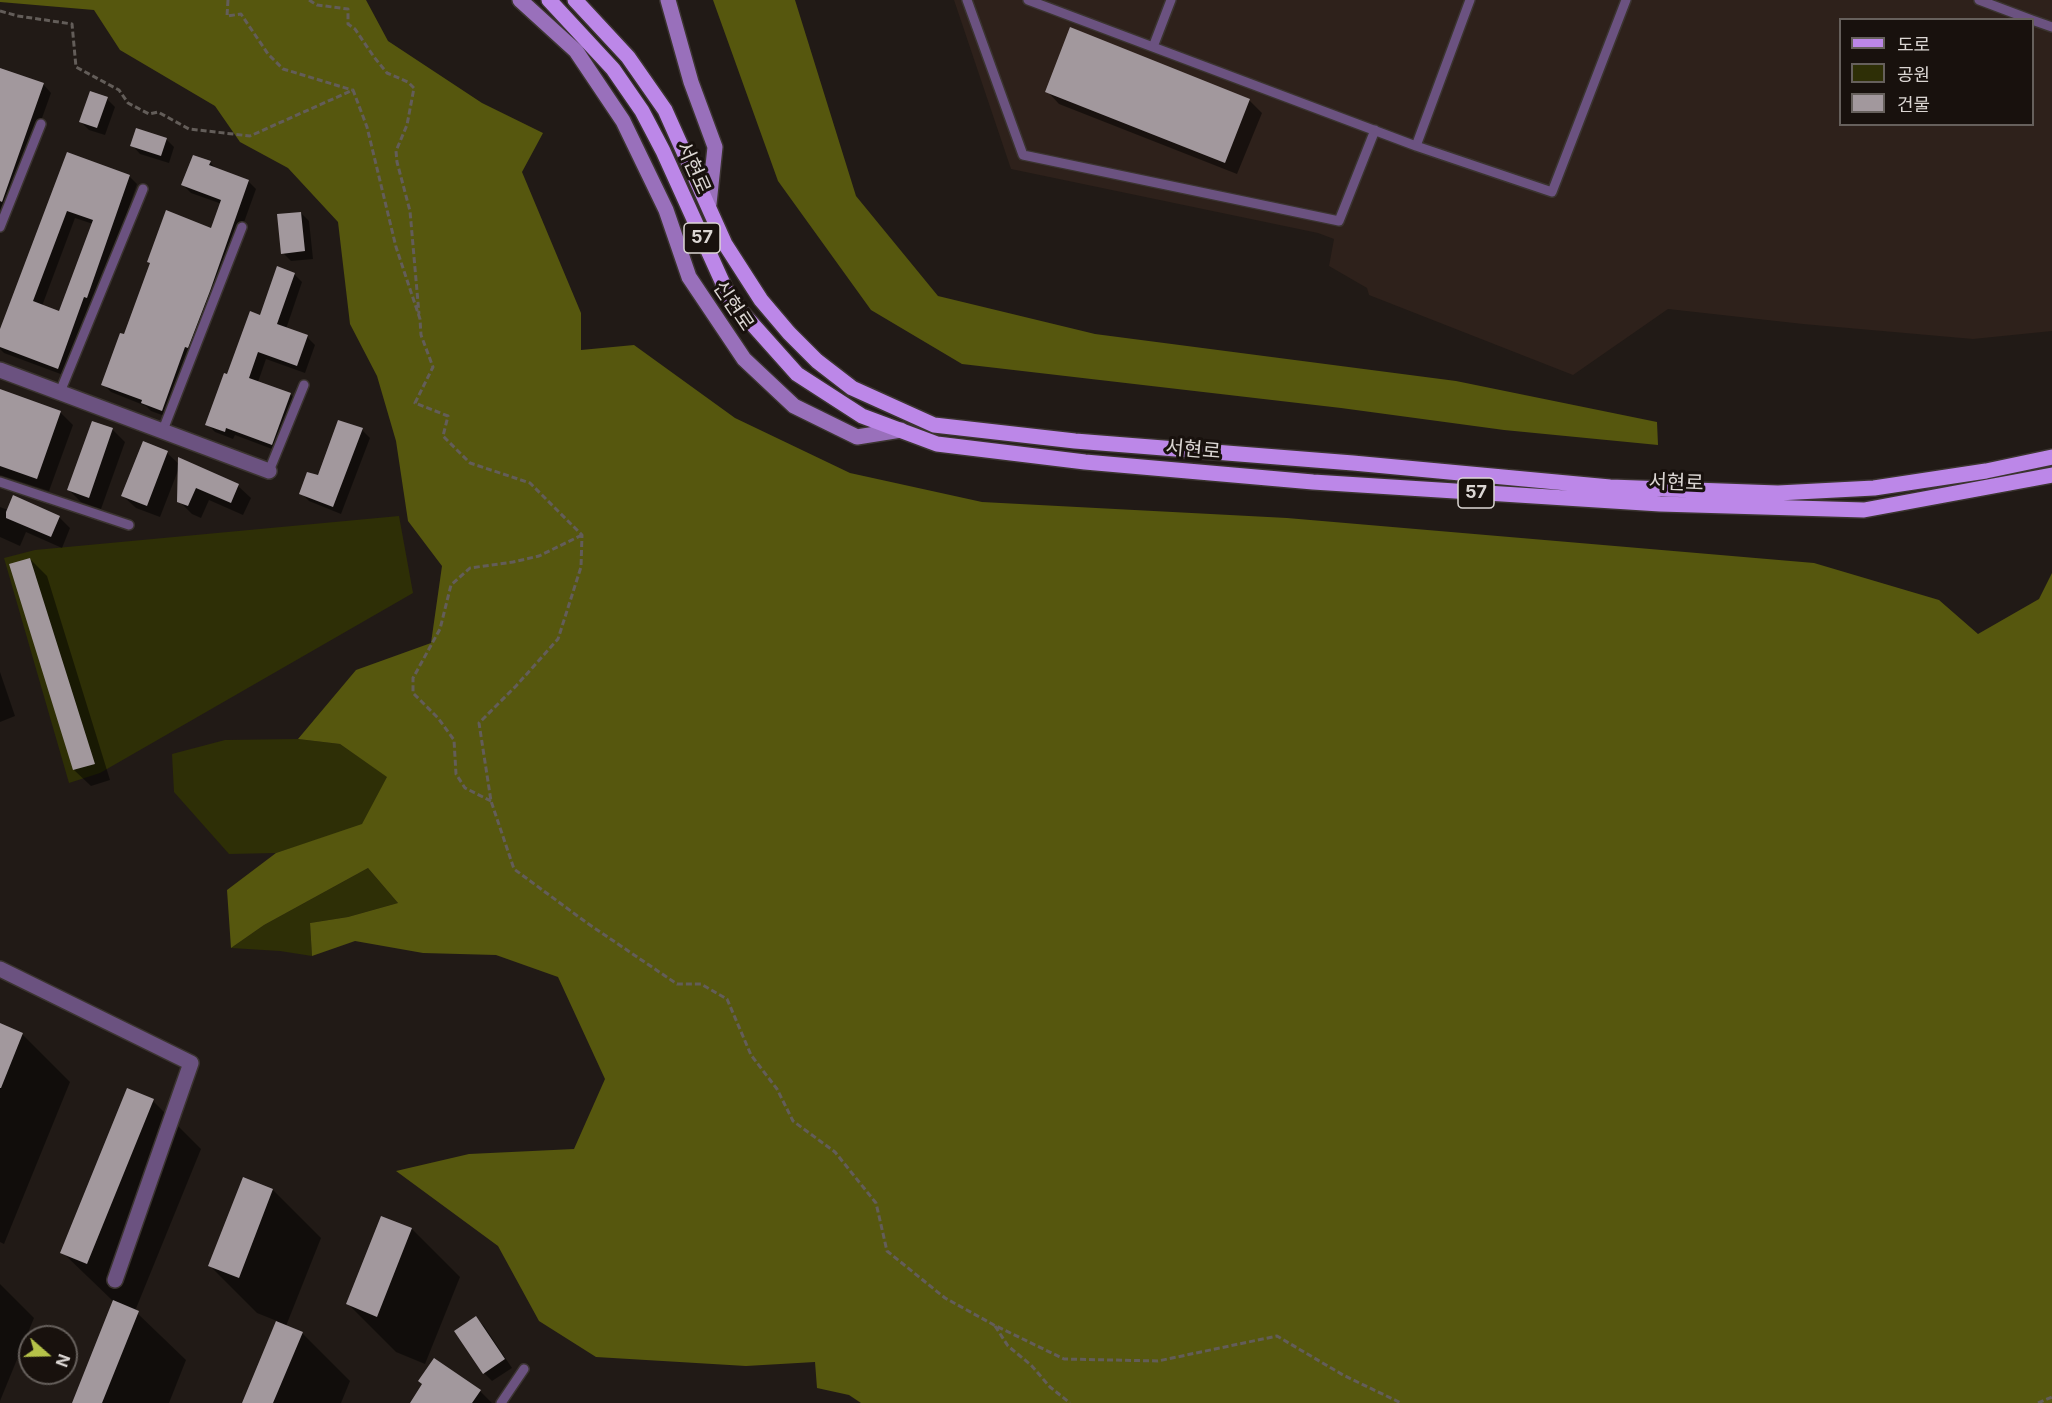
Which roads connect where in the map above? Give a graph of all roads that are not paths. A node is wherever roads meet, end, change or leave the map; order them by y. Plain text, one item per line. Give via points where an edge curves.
1 (520, 0) edge
2 (549, 0) edge
3 (575, 0) edge
4 (668, 0) edge
5 (967, 0) edge
6 (1028, 0) edge
7 (1171, 0) edge
8 (1470, 0) edge
9 (1626, 0) edge
10 (1979, 0) edge
11 (2027, 18) edge
12 (2034, 21) edge
13 (2052, 27) edge
14 (1153, 47) junction
15 (41, 124) dead end
16 (1375, 130) junction
17 (1416, 146) junction
18 (143, 189) dead end
19 (709, 204) junction
20 (0, 227) edge
21 (242, 228) dead end
22 (0, 370) edge
23 (304, 386) dead end
24 (60, 393) junction
25 (163, 430) junction
26 (901, 430) junction
27 (2052, 458) edge
28 (269, 471) joint
29 (2052, 476) edge
30 (0, 482) edge
31 (129, 525) dead end
32 (0, 969) edge
33 (115, 1280) dead end
34 (524, 1370) dead end
35 (501, 1403) edge

1 - 26 main road, 신현로 via 576,51 623,121 666,210 689,277 744,359 794,406 857,437
2 - 26 main road, 서현로 / 57 via 613,69 642,111 730,299 797,374 862,416
3 - 19 main road, 서현로 / 57 via 628,57 665,110
4 - 19 main road via 691,82 715,147
5 - 16 lane via 1023,155 1339,221
6 - 14 lane
7 - 14 lane
8 - 17 lane
9 - 17 lane via 1552,192
10 - 11 lane
12 - 13 lane
14 - 16 lane
15 - 20 lane
16 - 17 lane
18 - 24 lane
19 - 27 main road, 서현로 / 57 via 725,244 761,300 817,362 852,388 934,425 1075,441 1610,487 1767,492 1874,488
21 - 25 lane
22 - 24 street
23 - 28 lane
24 - 25 street
25 - 28 street
26 - 29 main road, 서현로 / 57 via 937,444 1085,462 1324,483 1660,504 1864,510
30 - 31 lane
32 - 33 street via 191,1063
34 - 35 lane

